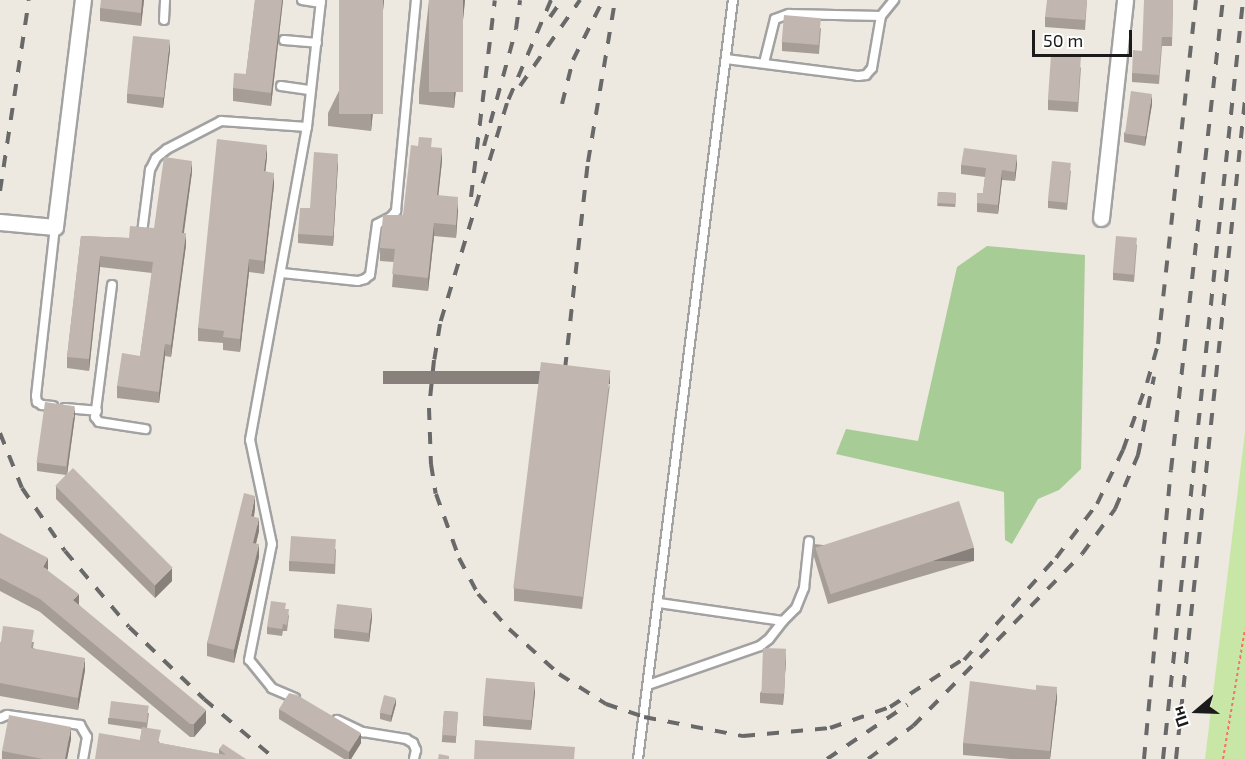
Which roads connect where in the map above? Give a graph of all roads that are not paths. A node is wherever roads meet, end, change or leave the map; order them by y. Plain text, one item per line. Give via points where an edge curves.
1 (83, 0) edge
2 (165, 0) edge
3 (302, 0) edge
4 (416, 0) edge
5 (733, 0) edge
6 (894, 0) edge
7 (1125, 0) edge
8 (321, 1) edge
9 (881, 16) junction
10 (164, 21) dead end
11 (284, 40) dead end
12 (316, 43) junction
13 (726, 59) junction
14 (764, 63) junction
15 (281, 86) dead end
16 (311, 90) junction
17 (307, 127) junction
18 (1101, 218) dead end
19 (0, 222) edge
20 (55, 228) junction
21 (142, 233) edge
22 (282, 273) junction
23 (112, 285) dead end
24 (97, 411) junction
25 (145, 429) dead end
26 (809, 541) dead end
27 (659, 603) junction
28 (783, 621) junction
29 (648, 685) junction
30 (303, 704) edge
31 (0, 718) edge
32 (333, 718) edge
33 (83, 759) edge
34 (414, 759) edge
35 (638, 759) edge

1 - 20 street
2 - 10 lane
3 - 8 lane
4 - 22 lane via 396,211 376,224 370,274 358,281
5 - 13 lane
6 - 9 lane
7 - 18 street
8 - 12 lane
9 - 14 lane via 789,14 775,19
9 - 14 lane via 872,68 866,75
11 - 12 lane
12 - 16 lane
13 - 14 lane
13 - 27 lane
15 - 16 lane
16 - 17 lane
17 - 21 lane via 221,121 167,149 150,170
17 - 22 lane
19 - 20 street
20 - 24 lane via 37,402
22 - 30 lane via 250,440 272,544 249,660 272,688
23 - 24 lane
24 - 25 lane via 95,417 99,422
26 - 28 lane via 804,588 796,608
27 - 28 lane
27 - 29 lane
28 - 29 lane via 760,646
29 - 35 lane
31 - 33 lane via 7,715 80,725 87,737
32 - 34 lane via 363,732 413,742

